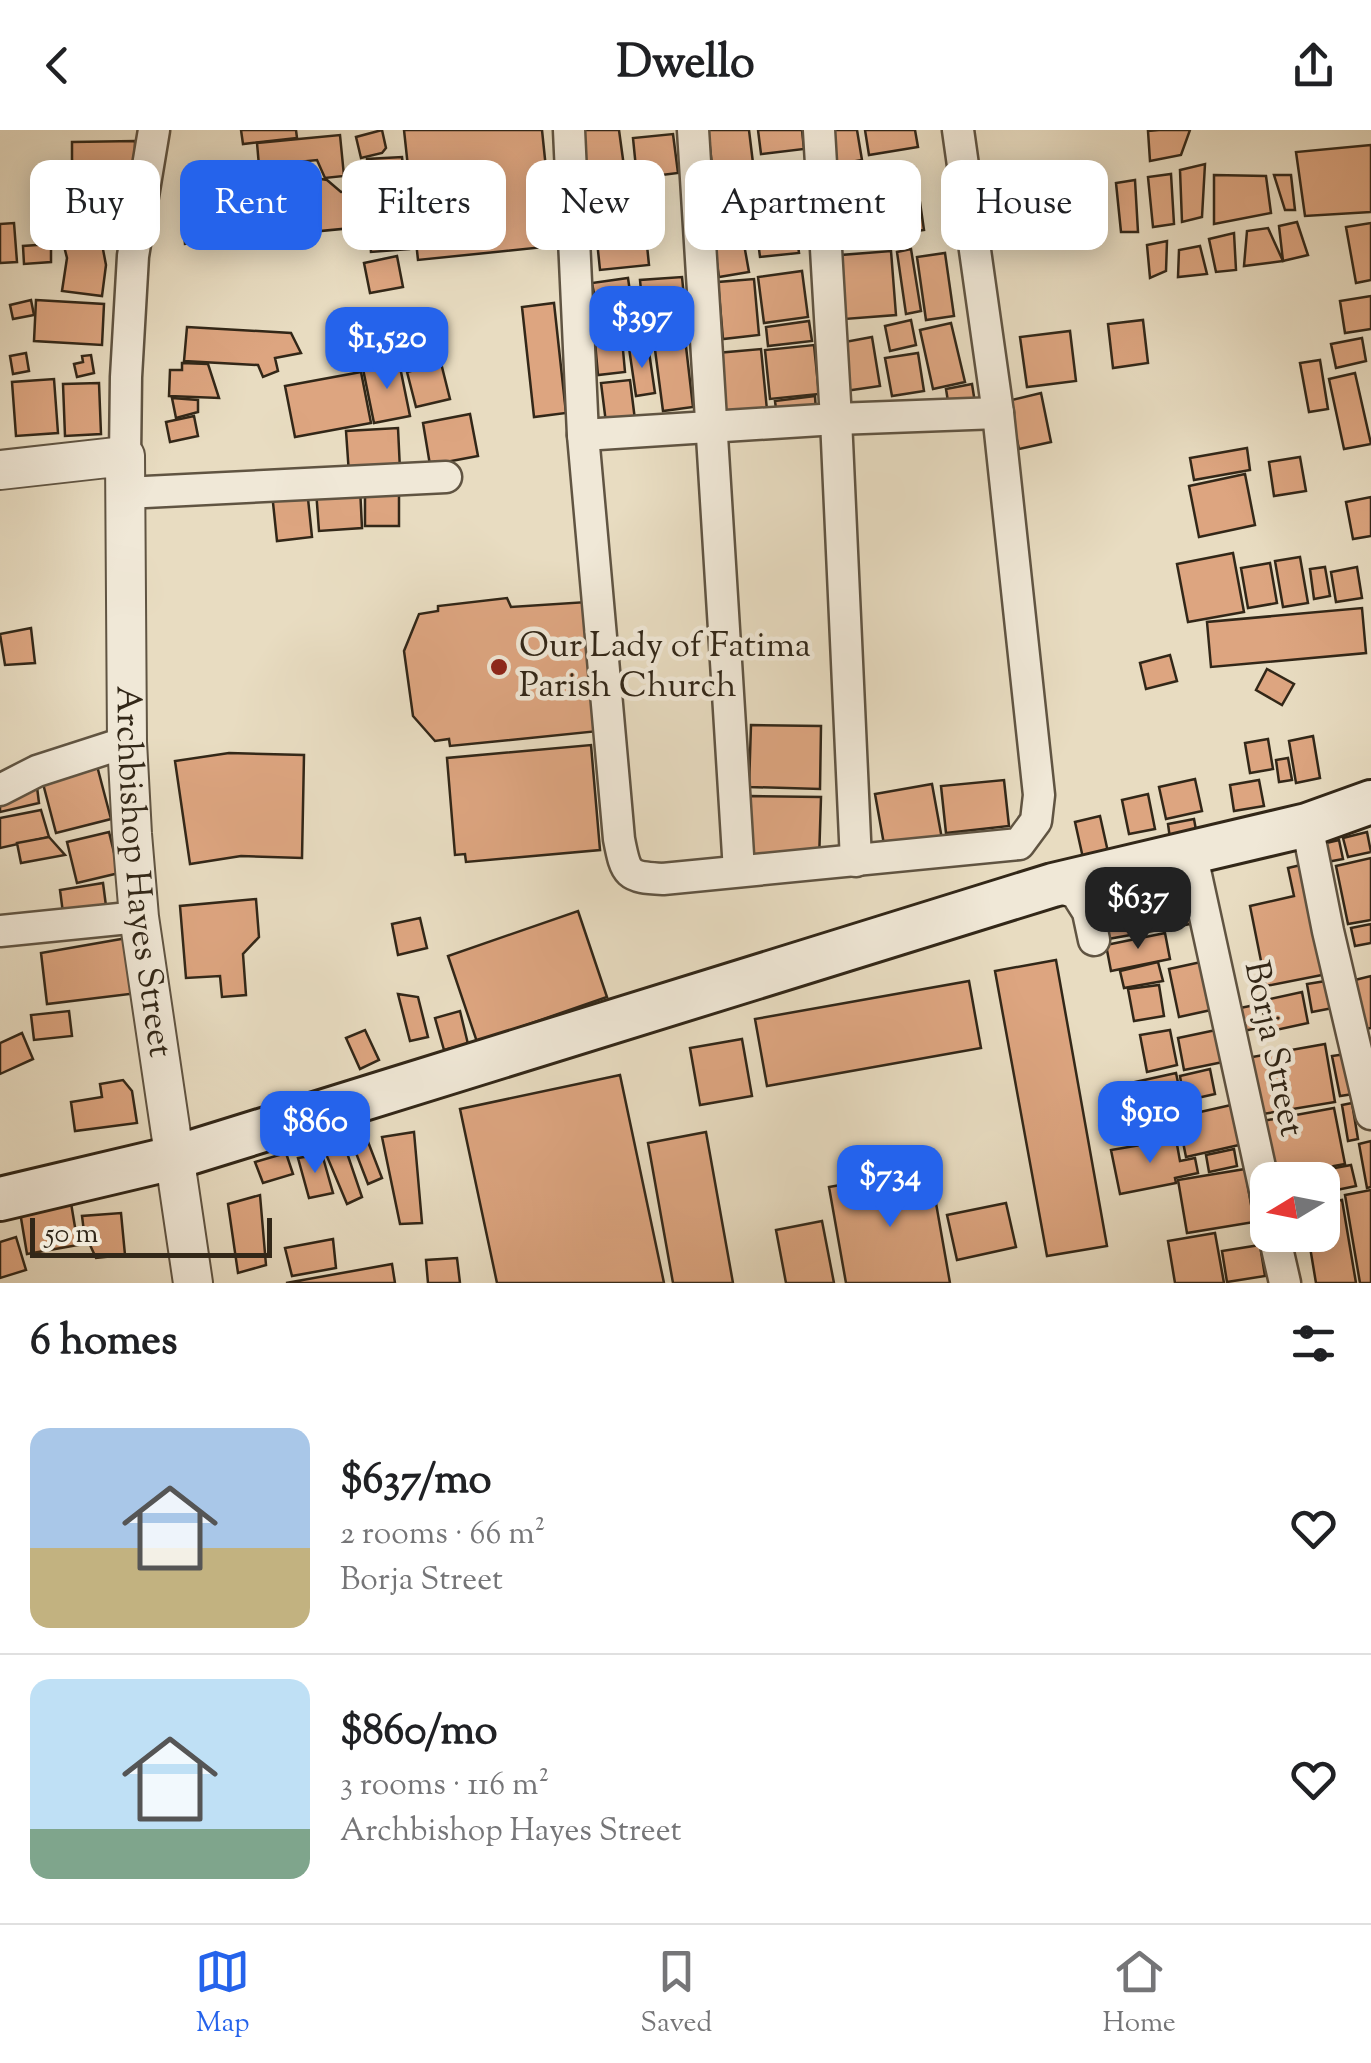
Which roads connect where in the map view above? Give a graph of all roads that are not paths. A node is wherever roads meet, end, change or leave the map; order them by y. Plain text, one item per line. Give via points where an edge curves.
1 (154, 130) edge
2 (569, 130) edge
3 (693, 130) edge
4 (819, 130) edge
5 (958, 130) edge
6 (998, 413) junction
7 (836, 419) junction
8 (710, 428) junction
9 (584, 435) junction
10 (0, 470) edge
11 (125, 475) junction
12 (446, 477) dead end
13 (128, 742) junction
14 (0, 790) edge
15 (1371, 802) edge
16 (1306, 824) junction
17 (1191, 852) junction
18 (856, 862) junction
19 (739, 871) junction
20 (1053, 885) junction
21 (139, 917) junction
22 (0, 931) edge
23 (1094, 940) dead end
24 (1371, 1114) edge
25 (173, 1158) junction
26 (1259, 1162) edge
27 (0, 1199) edge
28 (1278, 1252) edge
29 (193, 1283) edge
30 (1285, 1283) edge

1 - 11 street via 133,256
2 - 9 street
3 - 8 street
4 - 7 street
5 - 6 street
6 - 7 street
6 - 18 street via 1039,795 1036,821 1020,844
7 - 8 street
7 - 18 street
8 - 9 street
8 - 19 street
9 - 19 street via 624,866 650,878
10 - 11 street
11 - 12 street
11 - 13 street, Archbishop Hayes Street
13 - 14 street
13 - 21 street, Archbishop Hayes Street
15 - 16 main road
16 - 17 main road
16 - 24 street
17 - 20 main road
17 - 26 street, Borja Street
18 - 19 street
20 - 23 street via 1076,893
20 - 25 main road
21 - 22 street
21 - 25 street, Archbishop Hayes Street
25 - 27 main road
25 - 29 street, Archbishop Hayes Street
28 - 30 street

